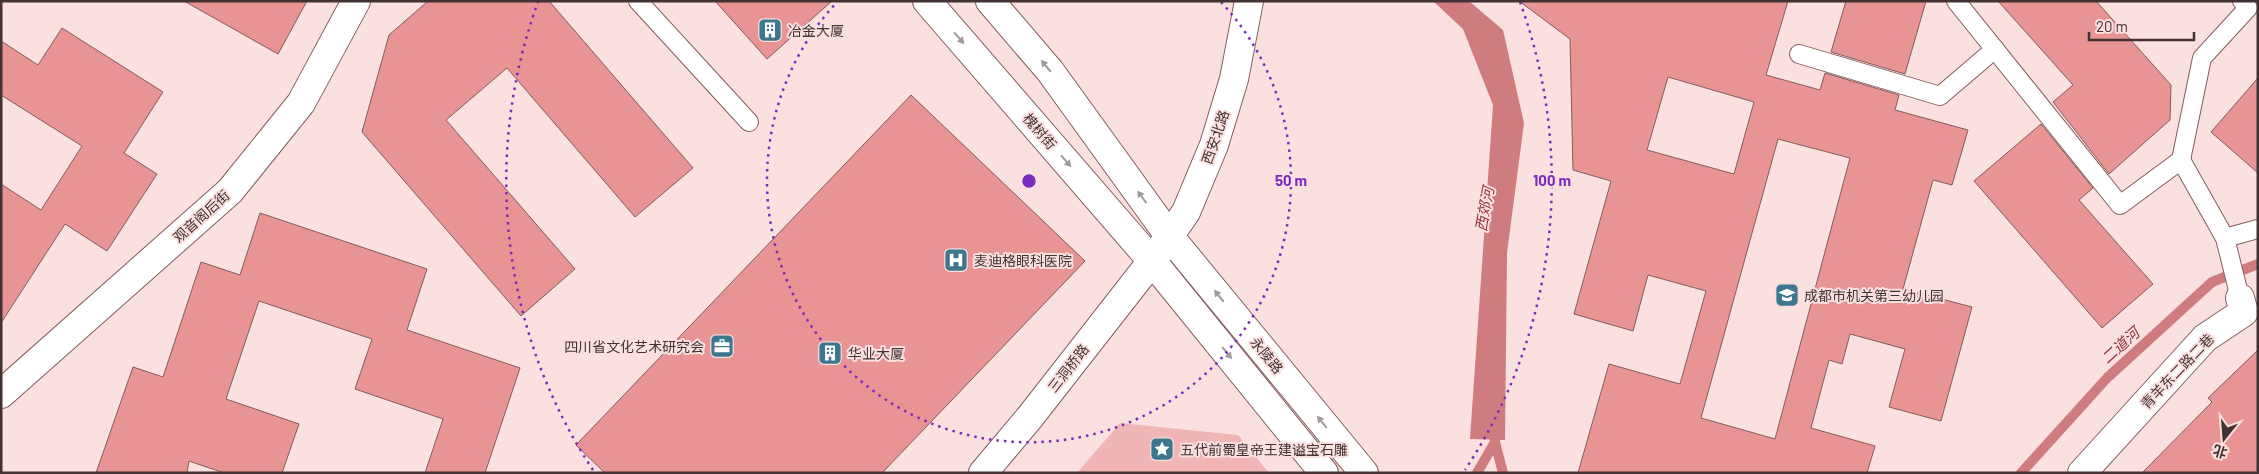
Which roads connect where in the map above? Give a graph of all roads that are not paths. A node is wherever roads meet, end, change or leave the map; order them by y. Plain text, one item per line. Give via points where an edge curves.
1 (356, 1) edge
2 (638, 1) edge
3 (928, 1) edge
4 (990, 1) edge
5 (1249, 1) edge
6 (1956, 1) edge
7 (2242, 1) edge
8 (1995, 49) junction
9 (1799, 54) dead end
10 (749, 122) dead end
11 (2181, 160) junction
12 (2258, 229) edge
13 (1170, 237) junction
14 (2225, 238) junction
15 (1152, 261) junction
16 (2240, 298) joint
17 (1, 394) edge
18 (983, 473) edge
19 (1324, 473) edge
20 (1364, 473) edge
21 (2082, 473) edge

1 - 17 street, 观音阁后街 via 301,104 230,191
2 - 10 lane
3 -> 15 street, 槐树街
13 -> 4 street via 1050,70
5 - 13 street, 西安北路 via 1234,79 1214,145 1186,212
6 - 8 lane
7 - 11 lane via 2248,8 2202,58
8 - 9 lane via 1940,96
8 - 11 lane via 2120,205
11 - 14 lane, 青羊东二路二巷
12 - 14 lane
13 - 15 street, 西安北路
20 -> 13 street, 永陵路
14 - 16 lane, 青羊东二路二巷
15 - 18 street, 三洞桥路
15 -> 19 street
16 - 21 street, 青羊东二路二巷 via 2244,312 2205,338

